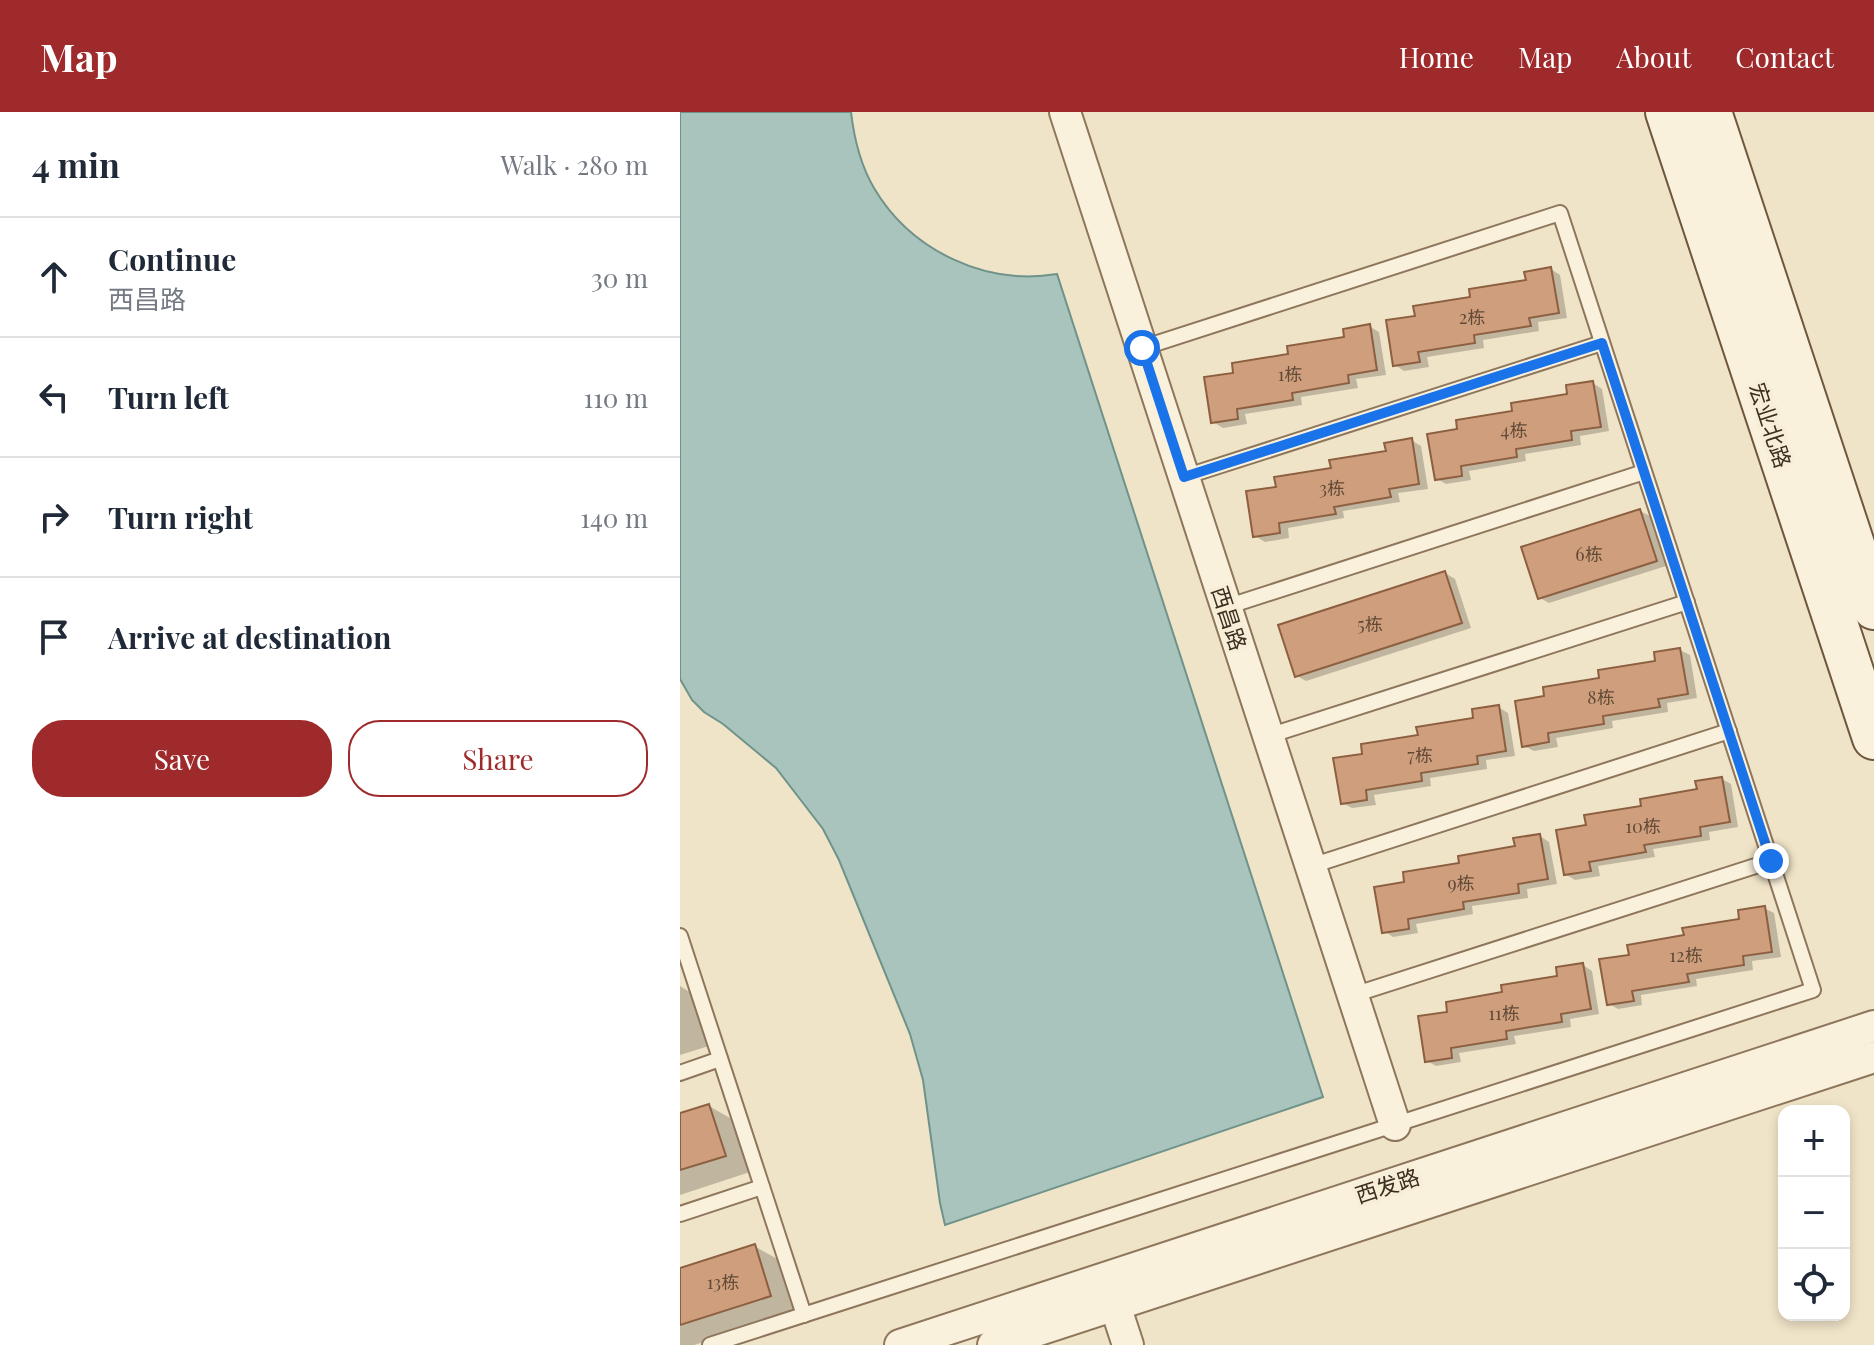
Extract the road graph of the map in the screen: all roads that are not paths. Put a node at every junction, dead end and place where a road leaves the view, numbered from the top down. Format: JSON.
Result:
{"nodes":[{"id":1,"x":1065,"y":112,"type":"edge"},
{"id":2,"x":1667,"y":112,"type":"edge"},
{"id":3,"x":1710,"y":112,"type":"edge"},
{"id":4,"x":1602,"y":343,"type":"junction"},
{"id":5,"x":1142,"y":348,"type":"junction"},
{"id":6,"x":1644,"y":472,"type":"junction"},
{"id":7,"x":1184,"y":477,"type":"junction"},
{"id":8,"x":1687,"y":602,"type":"junction"},
{"id":9,"x":1226,"y":607,"type":"junction"},
{"id":10,"x":1874,"y":608,"type":"edge"},
{"id":11,"x":1729,"y":731,"type":"junction"},
{"id":12,"x":1268,"y":736,"type":"junction"},
{"id":13,"x":1874,"y":738,"type":"edge"},
{"id":14,"x":1771,"y":861,"type":"junction"},
{"id":15,"x":1311,"y":866,"type":"junction"},
{"id":16,"x":680,"y":936,"type":"edge"},
{"id":17,"x":1353,"y":995,"type":"junction"},
{"id":18,"x":1874,"y":1026,"type":"edge"},
{"id":19,"x":1874,"y":1057,"type":"edge"},
{"id":20,"x":720,"y":1059,"type":"junction"},
{"id":21,"x":680,"y":1073,"type":"edge"},
{"id":22,"x":1395,"y":1125,"type":"junction"},
{"id":23,"x":762,"y":1187,"type":"junction"},
{"id":24,"x":680,"y":1214,"type":"edge"},
{"id":25,"x":1110,"y":1291,"type":"junction"},
{"id":26,"x":804,"y":1315,"type":"junction"},
{"id":27,"x":710,"y":1345,"type":"edge"},
{"id":28,"x":900,"y":1345,"type":"edge"},
{"id":29,"x":993,"y":1345,"type":"edge"},
{"id":30,"x":1128,"y":1345,"type":"edge"}],
"edges":[{"from":1,"to":5,"type":"street","name":"西昌路"},
{"from":2,"to":13,"type":"main road","name":"宏业北路"},
{"from":3,"to":10,"type":"main road","name":"宏业北路"},
{"from":4,"to":5,"type":"lane"},
{"from":4,"to":6,"type":"lane"},
{"from":4,"to":7,"type":"lane"},
{"from":5,"to":7,"type":"street","name":"西昌路"},
{"from":6,"to":8,"type":"lane"},
{"from":6,"to":9,"type":"lane"},
{"from":7,"to":9,"type":"street","name":"西昌路"},
{"from":8,"to":11,"type":"lane"},
{"from":8,"to":12,"type":"lane"},
{"from":9,"to":12,"type":"street","name":"西昌路"},
{"from":11,"to":14,"type":"lane"},
{"from":11,"to":15,"type":"lane"},
{"from":12,"to":15,"type":"street","name":"西昌路"},
{"from":14,"to":17,"type":"lane"},
{"from":14,"to":22,"type":"lane"},
{"from":15,"to":17,"type":"street","name":"西昌路"},
{"from":16,"to":20,"type":"lane"},
{"from":17,"to":22,"type":"street","name":"西昌路"},
{"from":18,"to":25,"type":"street","name":"西发路"},
{"from":19,"to":25,"type":"street","name":"西发路"},
{"from":20,"to":21,"type":"lane"},
{"from":20,"to":23,"type":"lane"},
{"from":22,"to":26,"type":"lane"},
{"from":23,"to":24,"type":"lane"},
{"from":23,"to":26,"type":"lane"},
{"from":25,"to":28,"type":"street","name":"西发路"},
{"from":25,"to":29,"type":"street","name":"西发路"},
{"from":25,"to":30,"type":"street"},
{"from":26,"to":27,"type":"lane"}]}
